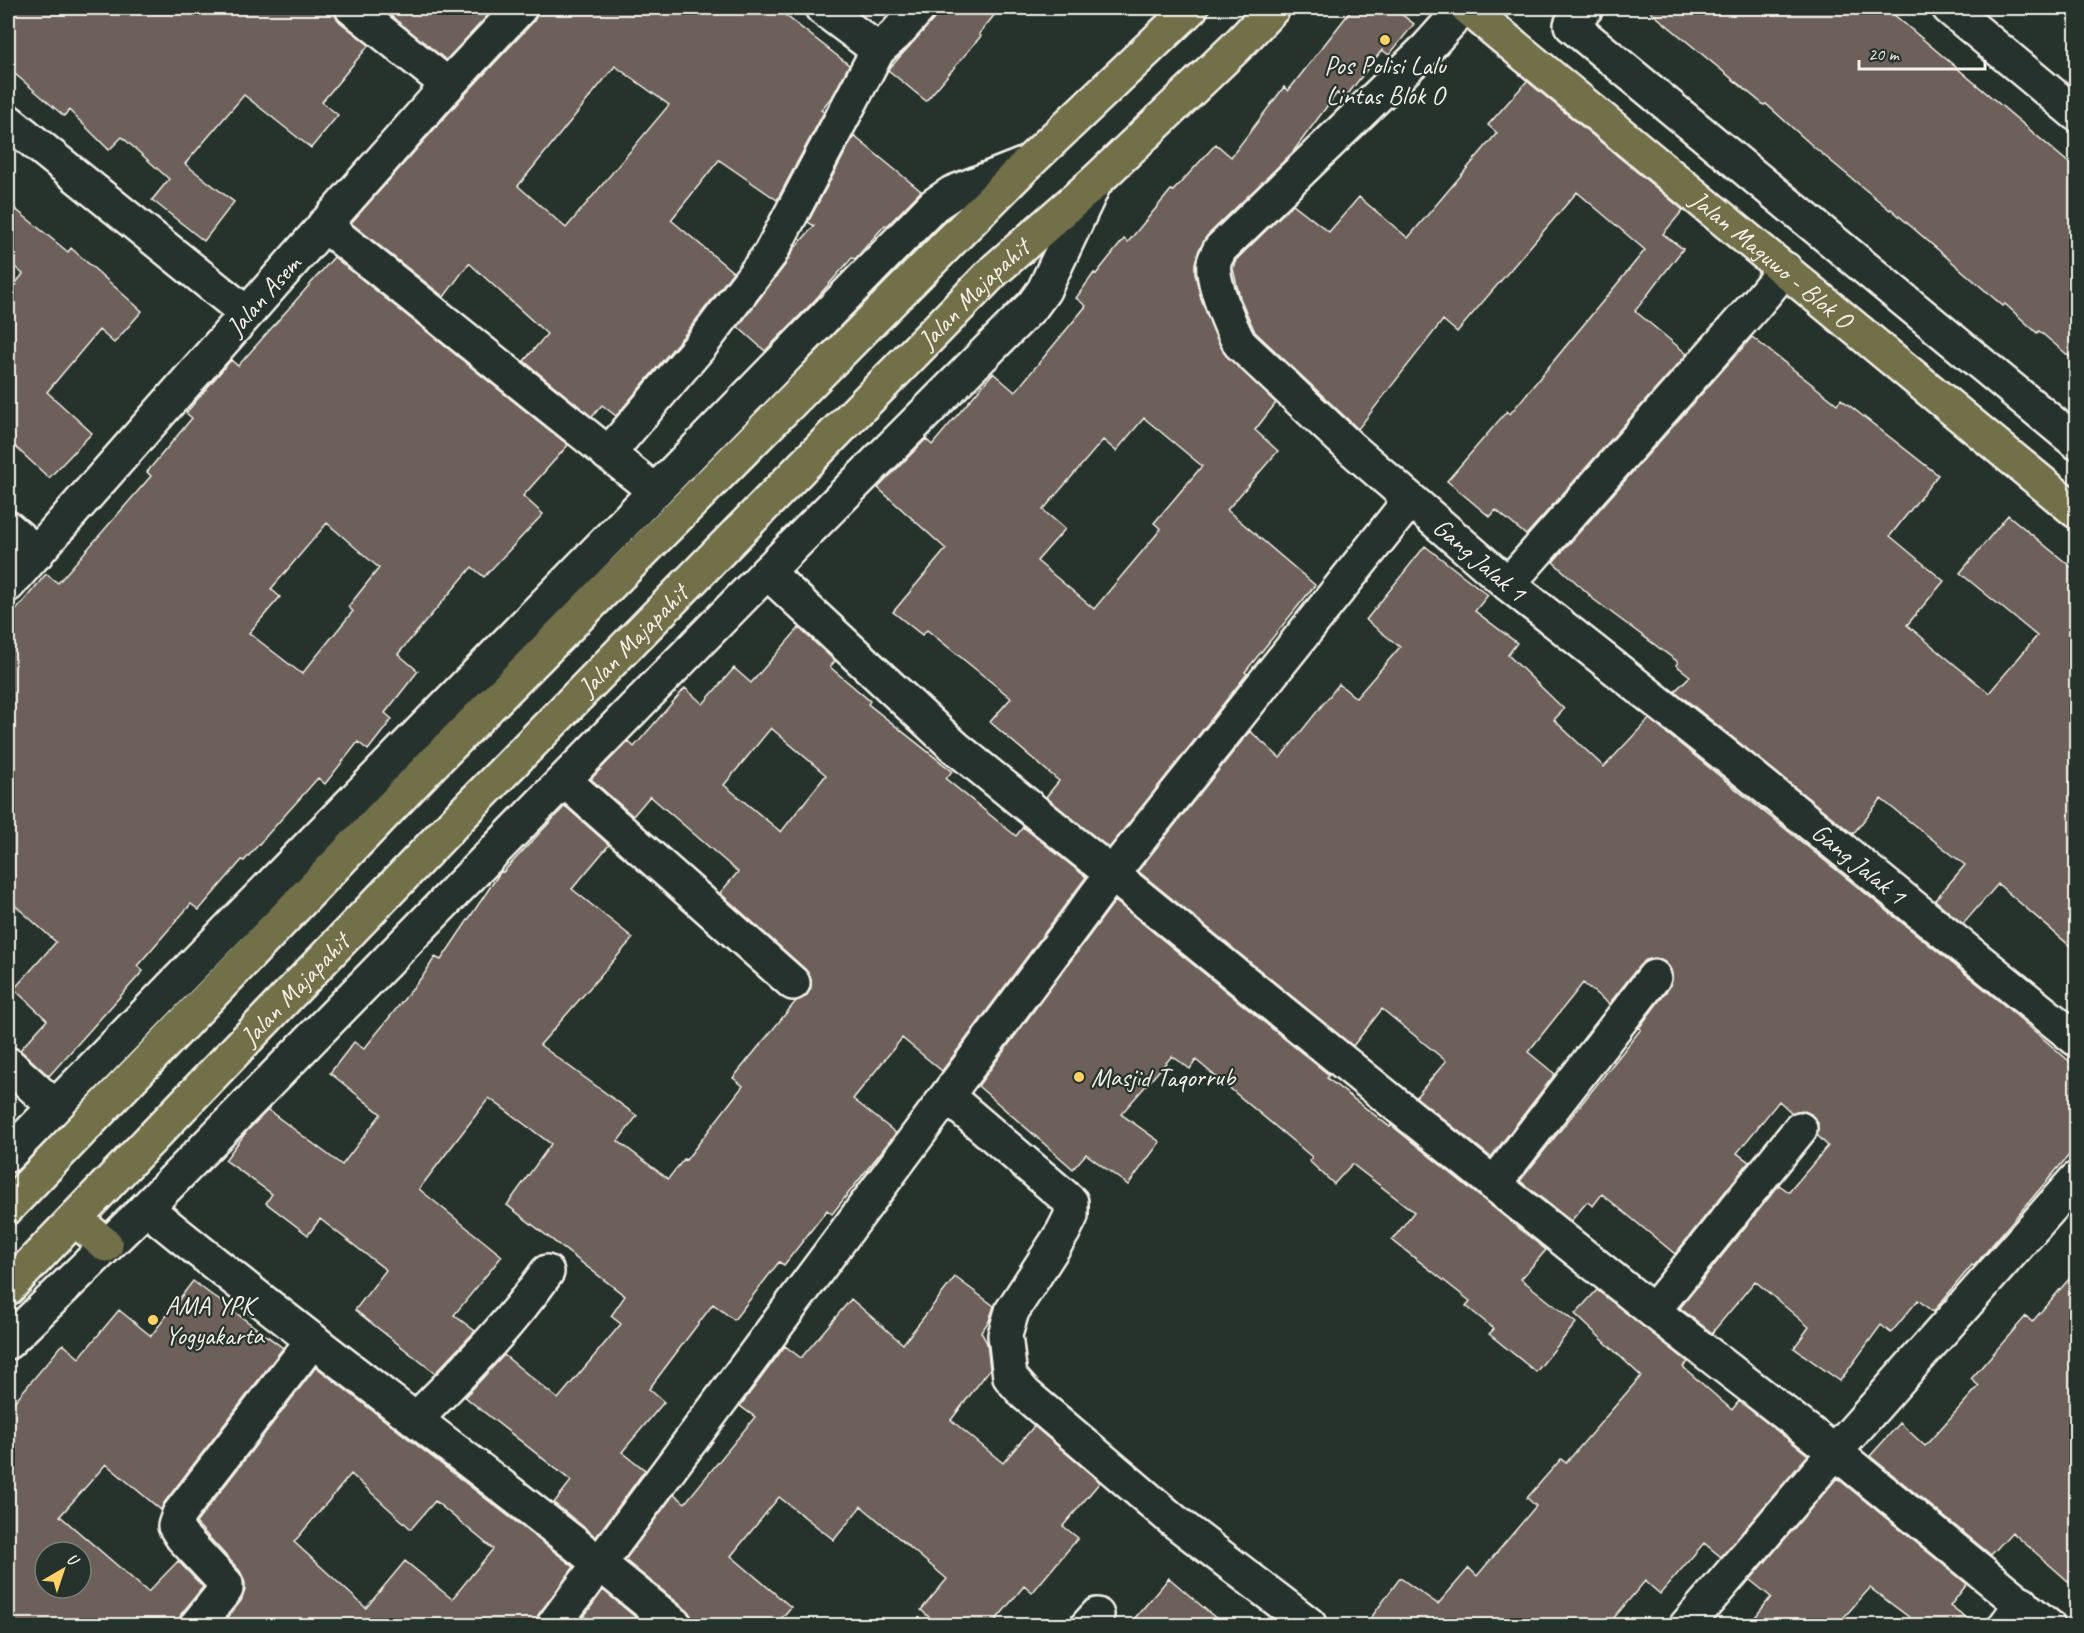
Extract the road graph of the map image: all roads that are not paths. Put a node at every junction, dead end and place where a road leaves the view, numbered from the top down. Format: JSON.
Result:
{"nodes":[{"id":1,"x":352,"y":8,"type":"edge"},
{"id":2,"x":520,"y":8,"type":"edge"},
{"id":3,"x":822,"y":8,"type":"edge"},
{"id":4,"x":919,"y":8,"type":"edge"},
{"id":5,"x":1191,"y":8,"type":"edge"},
{"id":6,"x":1273,"y":8,"type":"edge"},
{"id":7,"x":1463,"y":8,"type":"edge"},
{"id":8,"x":1468,"y":8,"type":"edge"},
{"id":9,"x":1586,"y":8,"type":"edge"},
{"id":10,"x":1949,"y":8,"type":"edge"},
{"id":11,"x":878,"y":50,"type":"junction"},
{"id":12,"x":448,"y":85,"type":"junction"},
{"id":13,"x":2076,"y":114,"type":"edge"},
{"id":14,"x":8,"y":121,"type":"edge"},
{"id":15,"x":1028,"y":163,"type":"junction"},
{"id":16,"x":1095,"y":182,"type":"junction"},
{"id":17,"x":324,"y":225,"type":"junction"},
{"id":18,"x":1785,"y":269,"type":"junction"},
{"id":19,"x":246,"y":313,"type":"junction"},
{"id":20,"x":2076,"y":442,"type":"edge"},
{"id":21,"x":608,"y":454,"type":"junction"},
{"id":22,"x":655,"y":491,"type":"junction"},
{"id":23,"x":1410,"y":500,"type":"junction"},
{"id":24,"x":2076,"y":511,"type":"edge"},
{"id":25,"x":8,"y":528,"type":"edge"},
{"id":26,"x":37,"y":552,"type":"junction"},
{"id":27,"x":767,"y":572,"type":"junction"},
{"id":28,"x":1508,"y":584,"type":"junction"},
{"id":29,"x":8,"y":585,"type":"edge"},
{"id":30,"x":565,"y":781,"type":"junction"},
{"id":31,"x":1112,"y":875,"type":"junction"},
{"id":32,"x":1654,"y":977,"type":"dead end"},
{"id":33,"x":793,"y":983,"type":"dead end"},
{"id":34,"x":2076,"y":1040,"type":"edge"},
{"id":35,"x":8,"y":1064,"type":"edge"},
{"id":36,"x":948,"y":1096,"type":"junction"},
{"id":37,"x":54,"y":1106,"type":"junction"},
{"id":38,"x":1800,"y":1129,"type":"dead end"},
{"id":39,"x":8,"y":1155,"type":"edge"},
{"id":40,"x":2076,"y":1179,"type":"edge"},
{"id":41,"x":1494,"y":1184,"type":"junction"},
{"id":42,"x":8,"y":1207,"type":"edge"},
{"id":43,"x":146,"y":1208,"type":"junction"},
{"id":44,"x":75,"y":1219,"type":"junction"},
{"id":45,"x":106,"y":1245,"type":"junction"},
{"id":46,"x":547,"y":1272,"type":"dead end"},
{"id":47,"x":8,"y":1288,"type":"edge"},
{"id":48,"x":1653,"y":1311,"type":"junction"},
{"id":49,"x":313,"y":1340,"type":"junction"},
{"id":50,"x":8,"y":1342,"type":"edge"},
{"id":51,"x":416,"y":1419,"type":"junction"},
{"id":52,"x":1835,"y":1452,"type":"junction"},
{"id":53,"x":600,"y":1563,"type":"junction"},
{"id":54,"x":2014,"y":1614,"type":"edge"},
{"id":55,"x":1309,"y":1624,"type":"edge"},
{"id":56,"x":196,"y":1626,"type":"edge"},
{"id":57,"x":553,"y":1626,"type":"edge"},
{"id":58,"x":676,"y":1626,"type":"edge"},
{"id":59,"x":1686,"y":1626,"type":"edge"},
{"id":60,"x":2048,"y":1626,"type":"edge"}],
"edges":[{"from":1,"to":12,"type":"street"},
{"from":2,"to":12,"type":"street","name":"Jalan Asem"},
{"from":3,"to":11,"type":"street"},
{"from":4,"to":11,"type":"street"},
{"from":5,"to":15,"type":"main road","name":"Jalan Majapahit"},
{"from":6,"to":16,"type":"main road","name":"Jalan Majapahit"},
{"from":7,"to":23,"type":"street","name":"Gang Jalak 1"},
{"from":8,"to":18,"type":"main road","name":"Jalan Maguwo - Blok O"},
{"from":9,"to":20,"type":"street"},
{"from":10,"to":13,"type":"street"},
{"from":11,"to":21,"type":"street"},
{"from":12,"to":17,"type":"street","name":"Jalan Asem"},
{"from":14,"to":19,"type":"street"},
{"from":15,"to":22,"type":"street"},
{"from":15,"to":42,"type":"main road","name":"Jalan Majapahit"},
{"from":16,"to":27,"type":"street"},
{"from":16,"to":44,"type":"main road","name":"Jalan Majapahit"},
{"from":17,"to":19,"type":"street","name":"Jalan Asem"},
{"from":17,"to":21,"type":"street"},
{"from":18,"to":24,"type":"main road","name":"Jalan Maguwo - Blok O"},
{"from":18,"to":28,"type":"street"},
{"from":19,"to":26,"type":"street","name":"Jalan Asem"},
{"from":21,"to":22,"type":"street"},
{"from":22,"to":37,"type":"street"},
{"from":23,"to":28,"type":"street","name":"Gang Jalak 1"},
{"from":23,"to":31,"type":"street"},
{"from":25,"to":26,"type":"street"},
{"from":26,"to":29,"type":"street","name":"Jalan Asem"},
{"from":27,"to":30,"type":"street"},
{"from":27,"to":31,"type":"street"},
{"from":28,"to":34,"type":"street","name":"Gang Jalak 1"},
{"from":30,"to":33,"type":"street"},
{"from":30,"to":43,"type":"street"},
{"from":31,"to":36,"type":"street"},
{"from":31,"to":41,"type":"street"},
{"from":32,"to":41,"type":"street"},
{"from":35,"to":37,"type":"street"},
{"from":36,"to":53,"type":"street"},
{"from":36,"to":55,"type":"street"},
{"from":37,"to":39,"type":"street"},
{"from":38,"to":48,"type":"street"},
{"from":40,"to":52,"type":"street"},
{"from":41,"to":48,"type":"street"},
{"from":43,"to":45,"type":"street"},
{"from":43,"to":49,"type":"street"},
{"from":44,"to":45,"type":"main road"},
{"from":44,"to":47,"type":"main road","name":"Jalan Majapahit"},
{"from":45,"to":50,"type":"street"},
{"from":46,"to":51,"type":"street"},
{"from":48,"to":52,"type":"street"},
{"from":49,"to":51,"type":"street"},
{"from":49,"to":56,"type":"street"},
{"from":51,"to":53,"type":"street"},
{"from":52,"to":54,"type":"street"},
{"from":52,"to":59,"type":"street"},
{"from":53,"to":57,"type":"street"},
{"from":53,"to":58,"type":"street"},
{"from":54,"to":60,"type":"street"}]}
